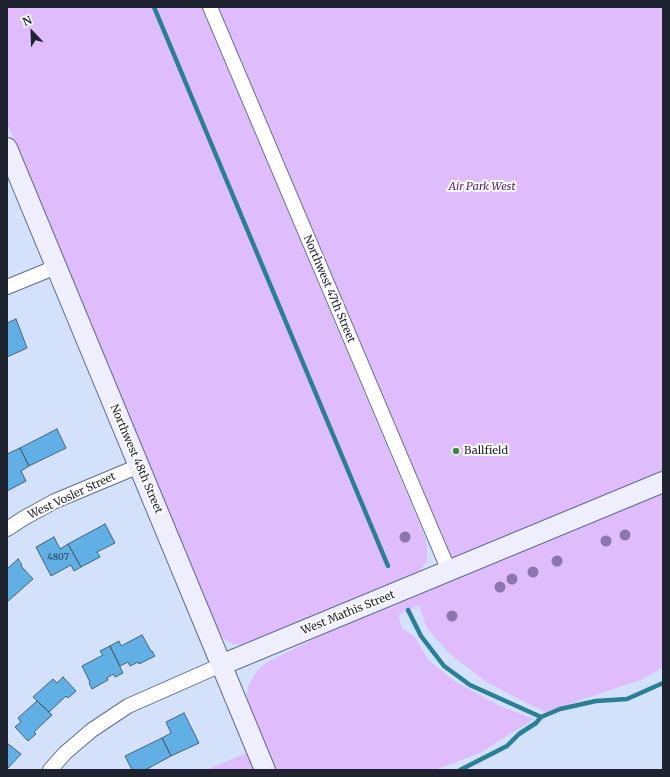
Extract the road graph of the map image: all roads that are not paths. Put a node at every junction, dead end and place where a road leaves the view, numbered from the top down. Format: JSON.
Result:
{"nodes":[{"id":1,"x":210,"y":7,"type":"edge"},
{"id":2,"x":7,"y":148,"type":"edge"},
{"id":3,"x":56,"y":267,"type":"junction"},
{"id":4,"x":7,"y":287,"type":"edge"},
{"id":5,"x":139,"y":466,"type":"junction"},
{"id":6,"x":663,"y":482,"type":"edge"},
{"id":7,"x":7,"y":529,"type":"edge"},
{"id":8,"x":449,"y":571,"type":"junction"},
{"id":9,"x":221,"y":665,"type":"junction"},
{"id":10,"x":50,"y":770,"type":"edge"},
{"id":11,"x":265,"y":770,"type":"edge"}],
"edges":[{"from":1,"to":8,"type":"street","name":"Northwest 47th Street"},
{"from":2,"to":3,"type":"main road","name":"Northwest 48th Street"},
{"from":3,"to":4,"type":"street"},
{"from":3,"to":5,"type":"main road","name":"Northwest 48th Street"},
{"from":5,"to":7,"type":"street","name":"West Vosler Street"},
{"from":5,"to":9,"type":"main road","name":"Northwest 48th Street"},
{"from":6,"to":8,"type":"main road","name":"West Mathis Street"},
{"from":8,"to":9,"type":"main road","name":"West Mathis Street"},
{"from":9,"to":10,"type":"street","name":"West Mathis Street"},
{"from":9,"to":11,"type":"main road","name":"Northwest 48th Street"}]}
